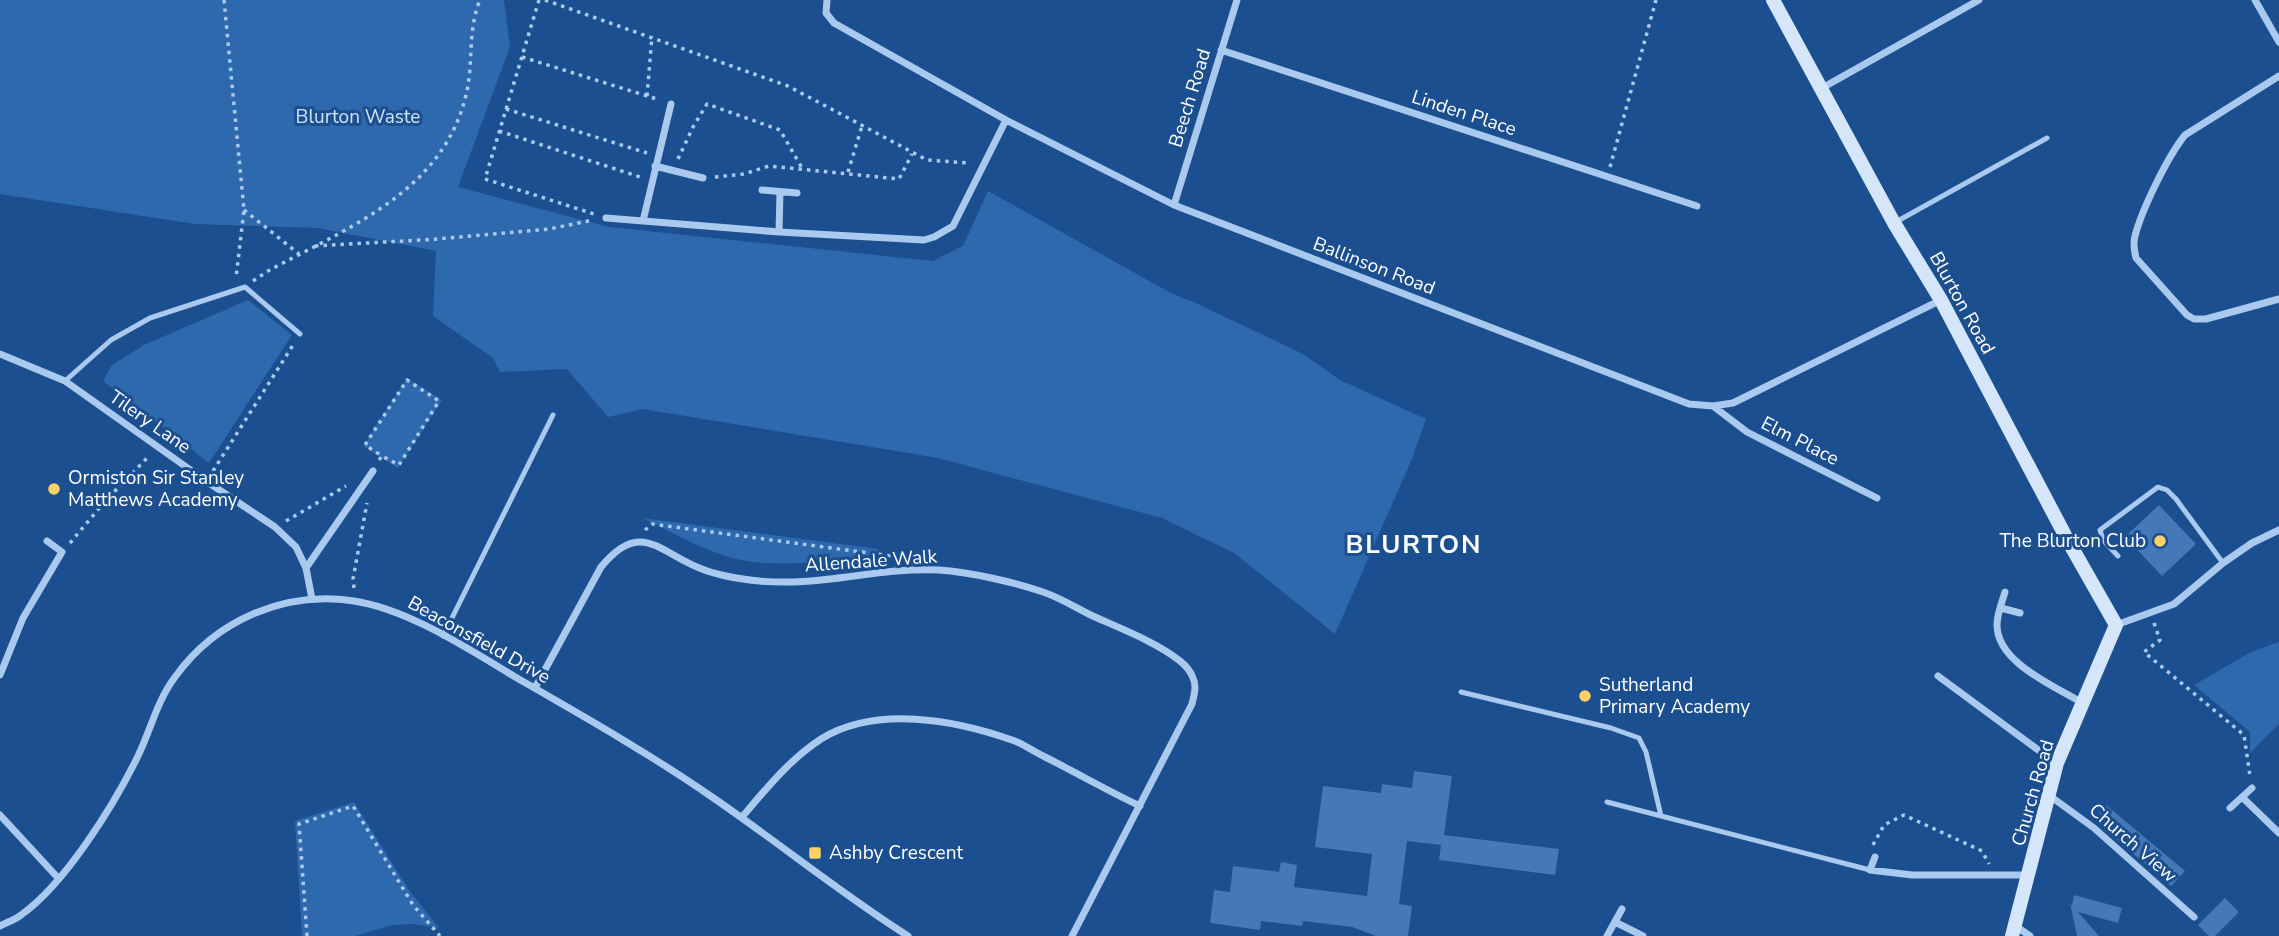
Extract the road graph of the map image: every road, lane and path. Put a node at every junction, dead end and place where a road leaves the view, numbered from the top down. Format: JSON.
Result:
{"nodes":[{"id":1,"x":224,"y":0,"type":"edge"},
{"id":2,"x":480,"y":0,"type":"edge"},
{"id":3,"x":539,"y":0,"type":"edge"},
{"id":4,"x":545,"y":0,"type":"edge"},
{"id":5,"x":827,"y":0,"type":"edge"},
{"id":6,"x":1237,"y":0,"type":"edge"},
{"id":7,"x":1656,"y":0,"type":"edge"},
{"id":8,"x":1773,"y":0,"type":"edge"},
{"id":9,"x":1979,"y":0,"type":"edge"},
{"id":10,"x":2255,"y":0,"type":"edge"},
{"id":11,"x":652,"y":36,"type":"junction"},
{"id":12,"x":2279,"y":41,"type":"edge"},
{"id":13,"x":1220,"y":50,"type":"junction"},
{"id":14,"x":522,"y":57,"type":"junction"},
{"id":15,"x":2279,"y":76,"type":"edge"},
{"id":16,"x":1822,"y":88,"type":"junction"},
{"id":17,"x":647,"y":96,"type":"junction"},
{"id":18,"x":671,"y":104,"type":"joint"},
{"id":19,"x":506,"y":109,"type":"junction"},
{"id":20,"x":1006,"y":120,"type":"junction"},
{"id":21,"x":862,"y":126,"type":"junction"},
{"id":22,"x":499,"y":131,"type":"junction"},
{"id":23,"x":2047,"y":138,"type":"dead end"},
{"id":24,"x":912,"y":154,"type":"junction"},
{"id":25,"x":658,"y":156,"type":"junction"},
{"id":26,"x":985,"y":165,"type":"junction"},
{"id":27,"x":655,"y":166,"type":"junction"},
{"id":28,"x":802,"y":168,"type":"junction"},
{"id":29,"x":672,"y":170,"type":"junction"},
{"id":30,"x":848,"y":172,"type":"junction"},
{"id":31,"x":1607,"y":177,"type":"junction"},
{"id":32,"x":703,"y":178,"type":"joint"},
{"id":33,"x":652,"y":181,"type":"junction"},
{"id":34,"x":762,"y":190,"type":"dead end"},
{"id":35,"x":780,"y":192,"type":"junction"},
{"id":36,"x":797,"y":193,"type":"dead end"},
{"id":37,"x":1174,"y":205,"type":"junction"},
{"id":38,"x":1697,"y":206,"type":"dead end"},
{"id":39,"x":244,"y":210,"type":"junction"},
{"id":40,"x":606,"y":218,"type":"junction"},
{"id":41,"x":643,"y":222,"type":"junction"},
{"id":42,"x":1894,"y":223,"type":"junction"},
{"id":43,"x":779,"y":232,"type":"junction"},
{"id":44,"x":313,"y":246,"type":"junction"},
{"id":45,"x":299,"y":254,"type":"junction"},
{"id":46,"x":245,"y":287,"type":"junction"},
{"id":47,"x":234,"y":290,"type":"junction"},
{"id":48,"x":2279,"y":299,"type":"edge"},
{"id":49,"x":1941,"y":300,"type":"junction"},
{"id":50,"x":300,"y":334,"type":"joint"},
{"id":51,"x":0,"y":354,"type":"edge"},
{"id":52,"x":65,"y":381,"type":"junction"},
{"id":53,"x":1713,"y":405,"type":"junction"},
{"id":54,"x":553,"y":415,"type":"dead end"},
{"id":55,"x":159,"y":446,"type":"junction"},
{"id":56,"x":382,"y":456,"type":"junction"},
{"id":57,"x":373,"y":471,"type":"joint"},
{"id":58,"x":206,"y":481,"type":"junction"},
{"id":59,"x":1877,"y":498,"type":"dead end"},
{"id":60,"x":2279,"y":530,"type":"edge"},
{"id":61,"x":47,"y":541,"type":"dead end"},
{"id":62,"x":631,"y":544,"type":"junction"},
{"id":63,"x":62,"y":552,"type":"junction"},
{"id":64,"x":2118,"y":556,"type":"dead end"},
{"id":65,"x":904,"y":559,"type":"dead end"},
{"id":66,"x":2223,"y":563,"type":"junction"},
{"id":67,"x":306,"y":568,"type":"junction"},
{"id":68,"x":2005,"y":592,"type":"dead end"},
{"id":69,"x":312,"y":599,"type":"junction"},
{"id":70,"x":2001,"y":608,"type":"junction"},
{"id":71,"x":2020,"y":613,"type":"dead end"},
{"id":72,"x":2150,"y":614,"type":"junction"},
{"id":73,"x":2116,"y":625,"type":"junction"},
{"id":74,"x":443,"y":636,"type":"junction"},
{"id":75,"x":0,"y":675,"type":"edge"},
{"id":76,"x":1938,"y":676,"type":"dead end"},
{"id":77,"x":535,"y":688,"type":"junction"},
{"id":78,"x":1461,"y":692,"type":"dead end"},
{"id":79,"x":2084,"y":704,"type":"junction"},
{"id":80,"x":2057,"y":763,"type":"junction"},
{"id":81,"x":2252,"y":788,"type":"joint"},
{"id":82,"x":2050,"y":796,"type":"junction"},
{"id":83,"x":2242,"y":797,"type":"junction"},
{"id":84,"x":1608,"y":802,"type":"dead end"},
{"id":85,"x":1140,"y":806,"type":"junction"},
{"id":86,"x":2230,"y":808,"type":"dead end"},
{"id":87,"x":0,"y":815,"type":"edge"},
{"id":88,"x":1661,"y":816,"type":"junction"},
{"id":89,"x":742,"y":817,"type":"junction"},
{"id":90,"x":2279,"y":833,"type":"edge"},
{"id":91,"x":1875,"y":857,"type":"joint"},
{"id":92,"x":1870,"y":870,"type":"junction"},
{"id":93,"x":2029,"y":875,"type":"junction"},
{"id":94,"x":1995,"y":876,"type":"junction"},
{"id":95,"x":59,"y":879,"type":"junction"},
{"id":96,"x":1622,"y":909,"type":"dead end"},
{"id":97,"x":2194,"y":917,"type":"dead end"},
{"id":98,"x":1615,"y":922,"type":"junction"},
{"id":99,"x":0,"y":926,"type":"edge"},
{"id":100,"x":2013,"y":930,"type":"edge"},
{"id":101,"x":307,"y":936,"type":"edge"},
{"id":102,"x":440,"y":936,"type":"edge"},
{"id":103,"x":908,"y":936,"type":"edge"},
{"id":104,"x":1072,"y":936,"type":"edge"},
{"id":105,"x":1607,"y":936,"type":"edge"},
{"id":106,"x":1643,"y":936,"type":"edge"},
{"id":107,"x":2030,"y":936,"type":"edge"}],
"edges":[{"from":1,"to":39,"type":"path"},
{"from":2,"to":44,"type":"path"},
{"from":3,"to":14,"type":"path"},
{"from":4,"to":11,"type":"path"},
{"from":5,"to":20,"type":"street","name":"Ballinson Road"},
{"from":6,"to":13,"type":"street","name":"Beech Road"},
{"from":7,"to":31,"type":"path"},
{"from":8,"to":16,"type":"street","name":"Blurton Road"},
{"from":9,"to":16,"type":"street"},
{"from":10,"to":12,"type":"street"},
{"from":11,"to":17,"type":"path"},
{"from":11,"to":21,"type":"path"},
{"from":13,"to":31,"type":"street","name":"Linden Place"},
{"from":13,"to":37,"type":"street","name":"Beech Road"},
{"from":14,"to":17,"type":"path"},
{"from":14,"to":19,"type":"path"},
{"from":15,"to":48,"type":"street"},
{"from":16,"to":42,"type":"street","name":"Blurton Road"},
{"from":17,"to":18,"type":"path"},
{"from":18,"to":25,"type":"street"},
{"from":19,"to":22,"type":"path"},
{"from":19,"to":25,"type":"path"},
{"from":20,"to":26,"type":"street"},
{"from":20,"to":37,"type":"street","name":"Ballinson Road"},
{"from":21,"to":24,"type":"path"},
{"from":21,"to":30,"type":"path"},
{"from":22,"to":33,"type":"path"},
{"from":22,"to":40,"type":"path"},
{"from":23,"to":42,"type":"lane"},
{"from":24,"to":26,"type":"path"},
{"from":24,"to":30,"type":"path"},
{"from":25,"to":27,"type":"street"},
{"from":26,"to":43,"type":"street"},
{"from":27,"to":29,"type":"street"},
{"from":27,"to":33,"type":"street"},
{"from":28,"to":29,"type":"path"},
{"from":28,"to":30,"type":"path"},
{"from":28,"to":32,"type":"path"},
{"from":29,"to":32,"type":"street"},
{"from":31,"to":38,"type":"street","name":"Linden Place"},
{"from":33,"to":41,"type":"street"},
{"from":34,"to":35,"type":"street"},
{"from":35,"to":36,"type":"street"},
{"from":35,"to":43,"type":"street"},
{"from":37,"to":53,"type":"street","name":"Ballinson Road"},
{"from":39,"to":45,"type":"path"},
{"from":39,"to":47,"type":"path"},
{"from":40,"to":41,"type":"street"},
{"from":40,"to":44,"type":"path"},
{"from":41,"to":43,"type":"street"},
{"from":42,"to":49,"type":"street","name":"Blurton Road"},
{"from":44,"to":45,"type":"path"},
{"from":45,"to":46,"type":"path"},
{"from":46,"to":47,"type":"lane"},
{"from":46,"to":50,"type":"lane"},
{"from":47,"to":52,"type":"lane"},
{"from":49,"to":53,"type":"street","name":"Ballinson Road"},
{"from":49,"to":73,"type":"street","name":"Blurton Road"},
{"from":50,"to":58,"type":"path"},
{"from":51,"to":52,"type":"street","name":"Tilery Lane"},
{"from":52,"to":55,"type":"street","name":"Tilery Lane"},
{"from":53,"to":59,"type":"street","name":"Elm Place"},
{"from":54,"to":74,"type":"lane"},
{"from":55,"to":58,"type":"street","name":"Tilery Lane"},
{"from":55,"to":63,"type":"path"},
{"from":56,"to":56,"type":"path"},
{"from":56,"to":57,"type":"path"},
{"from":57,"to":67,"type":"street"},
{"from":58,"to":67,"type":"street","name":"Tilery Lane"},
{"from":60,"to":66,"type":"street"},
{"from":61,"to":63,"type":"street"},
{"from":62,"to":65,"type":"path"},
{"from":62,"to":77,"type":"street"},
{"from":62,"to":85,"type":"street","name":"Allendale Walk"},
{"from":63,"to":75,"type":"street"},
{"from":64,"to":66,"type":"lane"},
{"from":66,"to":72,"type":"street"},
{"from":67,"to":69,"type":"street","name":"Tilery Lane"},
{"from":68,"to":70,"type":"street"},
{"from":69,"to":74,"type":"street","name":"Beaconsfield Drive"},
{"from":69,"to":95,"type":"street","name":"Beaconsfield Drive"},
{"from":70,"to":71,"type":"street"},
{"from":70,"to":79,"type":"street"},
{"from":72,"to":73,"type":"street"},
{"from":72,"to":81,"type":"path"},
{"from":73,"to":79,"type":"street","name":"Church Road"},
{"from":74,"to":77,"type":"street","name":"Beaconsfield Drive"},
{"from":76,"to":80,"type":"street"},
{"from":77,"to":89,"type":"street","name":"Beaconsfield Drive"},
{"from":78,"to":88,"type":"lane"},
{"from":79,"to":80,"type":"street","name":"Church Road"},
{"from":80,"to":82,"type":"street","name":"Church Road"},
{"from":81,"to":83,"type":"street"},
{"from":82,"to":93,"type":"street","name":"Church Road"},
{"from":82,"to":97,"type":"street","name":"Church View"},
{"from":83,"to":86,"type":"street"},
{"from":83,"to":90,"type":"street"},
{"from":84,"to":88,"type":"lane"},
{"from":85,"to":89,"type":"street"},
{"from":85,"to":104,"type":"street","name":"Allendale Walk"},
{"from":87,"to":95,"type":"street"},
{"from":88,"to":92,"type":"lane"},
{"from":89,"to":103,"type":"street","name":"Beaconsfield Drive"},
{"from":91,"to":92,"type":"street"},
{"from":91,"to":94,"type":"path"},
{"from":92,"to":94,"type":"street"},
{"from":93,"to":94,"type":"street"},
{"from":93,"to":100,"type":"street","name":"Church Road"},
{"from":95,"to":99,"type":"street","name":"Beaconsfield Drive"},
{"from":96,"to":98,"type":"street"},
{"from":98,"to":105,"type":"street"},
{"from":98,"to":106,"type":"street"},
{"from":100,"to":107,"type":"street"},
{"from":101,"to":102,"type":"path"}]}
